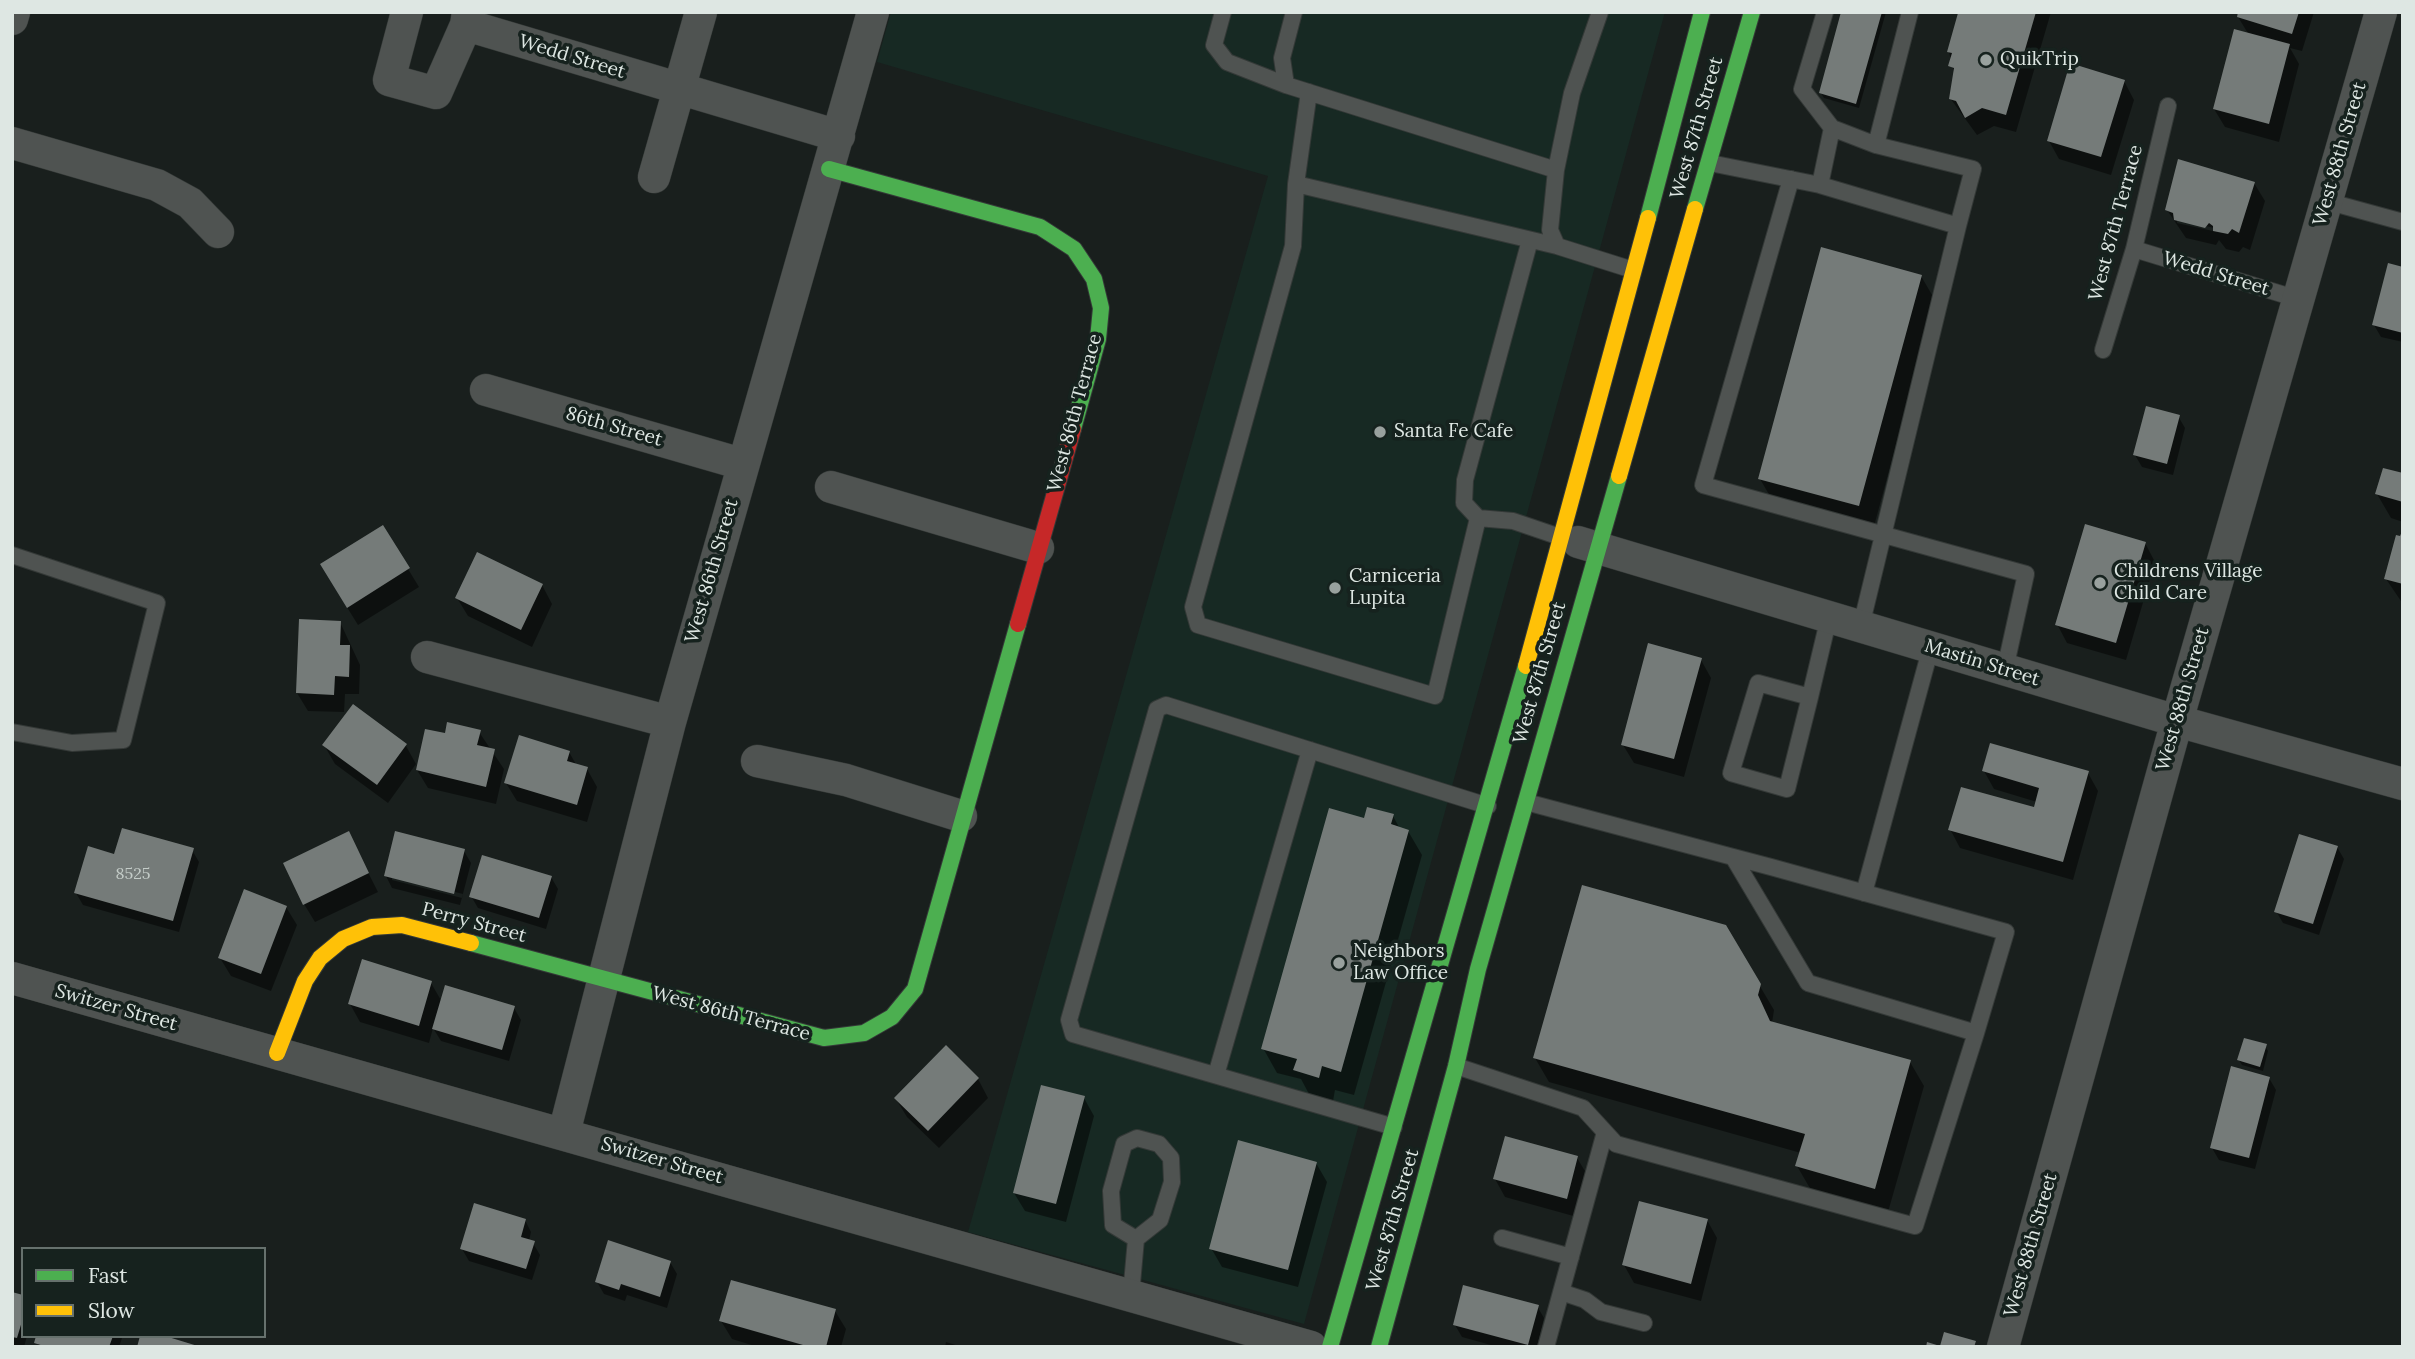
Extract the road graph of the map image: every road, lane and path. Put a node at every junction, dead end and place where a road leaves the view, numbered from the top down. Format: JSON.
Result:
{"nodes":[{"id":1,"x":14,"y":12,"type":"edge"},
{"id":2,"x":407,"y":12,"type":"edge"},
{"id":3,"x":701,"y":12,"type":"edge"},
{"id":4,"x":873,"y":12,"type":"edge"},
{"id":5,"x":1223,"y":12,"type":"edge"},
{"id":6,"x":1294,"y":12,"type":"edge"},
{"id":7,"x":1600,"y":12,"type":"edge"},
{"id":8,"x":1702,"y":12,"type":"edge"},
{"id":9,"x":1752,"y":12,"type":"edge"},
{"id":10,"x":1825,"y":12,"type":"edge"},
{"id":11,"x":1910,"y":12,"type":"edge"},
{"id":12,"x":2381,"y":12,"type":"edge"},
{"id":13,"x":12,"y":19,"type":"edge"},
{"id":14,"x":467,"y":19,"type":"edge"},
{"id":15,"x":1286,"y":85,"type":"junction"},
{"id":16,"x":679,"y":89,"type":"junction"},
{"id":17,"x":1309,"y":92,"type":"junction"},
{"id":18,"x":2168,"y":106,"type":"dead end"},
{"id":19,"x":1832,"y":128,"type":"junction"},
{"id":20,"x":839,"y":136,"type":"junction"},
{"id":21,"x":12,"y":143,"type":"edge"},
{"id":22,"x":1876,"y":145,"type":"junction"},
{"id":23,"x":1710,"y":163,"type":"junction"},
{"id":24,"x":829,"y":169,"type":"junction"},
{"id":25,"x":1556,"y":170,"type":"junction"},
{"id":26,"x":654,"y":177,"type":"dead end"},
{"id":27,"x":1791,"y":179,"type":"junction"},
{"id":28,"x":1296,"y":184,"type":"junction"},
{"id":29,"x":1820,"y":185,"type":"junction"},
{"id":30,"x":2326,"y":201,"type":"junction"},
{"id":31,"x":2403,"y":222,"type":"edge"},
{"id":32,"x":1958,"y":226,"type":"junction"},
{"id":33,"x":218,"y":232,"type":"dead end"},
{"id":34,"x":1530,"y":240,"type":"junction"},
{"id":35,"x":1557,"y":246,"type":"junction"},
{"id":36,"x":2134,"y":249,"type":"junction"},
{"id":37,"x":1633,"y":270,"type":"junction"},
{"id":38,"x":2298,"y":299,"type":"junction"},
{"id":39,"x":2103,"y":350,"type":"dead end"},
{"id":40,"x":486,"y":390,"type":"dead end"},
{"id":41,"x":742,"y":464,"type":"junction"},
{"id":42,"x":831,"y":487,"type":"dead end"},
{"id":43,"x":1478,"y":518,"type":"junction"},
{"id":44,"x":1883,"y":534,"type":"junction"},
{"id":45,"x":1563,"y":538,"type":"junction"},
{"id":46,"x":1038,"y":548,"type":"junction"},
{"id":47,"x":1597,"y":548,"type":"junction"},
{"id":48,"x":12,"y":555,"type":"edge"},
{"id":49,"x":1829,"y":617,"type":"junction"},
{"id":50,"x":1861,"y":626,"type":"junction"},
{"id":51,"x":1931,"y":647,"type":"junction"},
{"id":52,"x":427,"y":657,"type":"dead end"},
{"id":53,"x":2005,"y":669,"type":"junction"},
{"id":54,"x":1810,"y":697,"type":"junction"},
{"id":55,"x":2177,"y":721,"type":"junction"},
{"id":56,"x":670,"y":722,"type":"junction"},
{"id":57,"x":12,"y":732,"type":"edge"},
{"id":58,"x":1310,"y":750,"type":"junction"},
{"id":59,"x":757,"y":761,"type":"dead end"},
{"id":60,"x":2403,"y":784,"type":"edge"},
{"id":61,"x":1509,"y":808,"type":"junction"},
{"id":62,"x":961,"y":816,"type":"junction"},
{"id":63,"x":1732,"y":857,"type":"junction"},
{"id":64,"x":1864,"y":893,"type":"junction"},
{"id":65,"x":12,"y":978,"type":"edge"},
{"id":66,"x":603,"y":980,"type":"junction"},
{"id":67,"x":1976,"y":1033,"type":"junction"},
{"id":68,"x":277,"y":1054,"type":"junction"},
{"id":69,"x":1456,"y":1066,"type":"junction"},
{"id":70,"x":1216,"y":1075,"type":"junction"},
{"id":71,"x":1394,"y":1127,"type":"junction"},
{"id":72,"x":1605,"y":1132,"type":"junction"},
{"id":73,"x":564,"y":1133,"type":"junction"},
{"id":74,"x":1502,"y":1238,"type":"dead end"},
{"id":75,"x":1136,"y":1239,"type":"junction"},
{"id":76,"x":1571,"y":1257,"type":"junction"},
{"id":77,"x":1561,"y":1292,"type":"junction"},
{"id":78,"x":1131,"y":1295,"type":"junction"},
{"id":79,"x":1644,"y":1323,"type":"dead end"},
{"id":80,"x":1311,"y":1347,"type":"edge"},
{"id":81,"x":1330,"y":1347,"type":"edge"},
{"id":82,"x":1379,"y":1347,"type":"edge"},
{"id":83,"x":1546,"y":1347,"type":"edge"},
{"id":84,"x":2003,"y":1347,"type":"edge"}],
"edges":[{"from":1,"to":13,"type":"street"},
{"from":2,"to":14,"type":"street","name":"Wedd Street"},
{"from":3,"to":16,"type":"street"},
{"from":4,"to":20,"type":"street","name":"West 86th Street"},
{"from":5,"to":15,"type":"lane"},
{"from":6,"to":15,"type":"lane"},
{"from":7,"to":25,"type":"lane"},
{"from":8,"to":37,"type":"main road","name":"West 87th Street"},
{"from":9,"to":23,"type":"main road","name":"West 87th Street"},
{"from":10,"to":19,"type":"lane"},
{"from":11,"to":22,"type":"lane"},
{"from":12,"to":30,"type":"street","name":"West 88th Street"},
{"from":14,"to":16,"type":"street","name":"Wedd Street"},
{"from":15,"to":17,"type":"lane"},
{"from":16,"to":20,"type":"street","name":"Wedd Street"},
{"from":16,"to":26,"type":"street"},
{"from":17,"to":25,"type":"lane"},
{"from":17,"to":28,"type":"lane"},
{"from":18,"to":36,"type":"lane","name":"West 87th Terrace"},
{"from":19,"to":22,"type":"lane"},
{"from":19,"to":29,"type":"lane"},
{"from":20,"to":24,"type":"street","name":"West 86th Street"},
{"from":21,"to":33,"type":"street"},
{"from":22,"to":32,"type":"lane"},
{"from":23,"to":27,"type":"lane"},
{"from":23,"to":47,"type":"main road","name":"West 87th Street"},
{"from":24,"to":41,"type":"street","name":"West 86th Street"},
{"from":24,"to":46,"type":"main road","name":"West 86th Terrace"},
{"from":25,"to":35,"type":"lane"},
{"from":27,"to":29,"type":"lane"},
{"from":27,"to":44,"type":"lane"},
{"from":28,"to":34,"type":"lane"},
{"from":28,"to":43,"type":"lane"},
{"from":29,"to":32,"type":"lane"},
{"from":30,"to":31,"type":"lane"},
{"from":30,"to":38,"type":"street","name":"West 88th Street"},
{"from":32,"to":44,"type":"lane"},
{"from":34,"to":35,"type":"lane"},
{"from":34,"to":43,"type":"lane"},
{"from":35,"to":37,"type":"lane"},
{"from":36,"to":38,"type":"lane","name":"Wedd Street"},
{"from":36,"to":39,"type":"lane","name":"West 87th Terrace"},
{"from":37,"to":45,"type":"main road","name":"West 87th Street"},
{"from":38,"to":55,"type":"street","name":"West 88th Street"},
{"from":40,"to":41,"type":"street","name":"86th Street"},
{"from":41,"to":56,"type":"street","name":"West 86th Street"},
{"from":42,"to":46,"type":"street"},
{"from":43,"to":45,"type":"lane"},
{"from":44,"to":50,"type":"lane"},
{"from":44,"to":53,"type":"lane"},
{"from":45,"to":47,"type":"street","name":"Mastin Street"},
{"from":45,"to":61,"type":"main road","name":"West 87th Street"},
{"from":46,"to":62,"type":"main road","name":"West 86th Terrace"},
{"from":47,"to":49,"type":"street","name":"Mastin Street"},
{"from":47,"to":61,"type":"main road","name":"West 87th Street"},
{"from":48,"to":57,"type":"lane"},
{"from":49,"to":50,"type":"street","name":"Mastin Street"},
{"from":49,"to":54,"type":"lane"},
{"from":50,"to":51,"type":"street","name":"Mastin Street"},
{"from":51,"to":53,"type":"street","name":"Mastin Street"},
{"from":51,"to":64,"type":"lane"},
{"from":52,"to":56,"type":"street"},
{"from":53,"to":55,"type":"street","name":"Mastin Street"},
{"from":54,"to":54,"type":"lane"},
{"from":55,"to":60,"type":"street","name":"Mastin Street"},
{"from":55,"to":84,"type":"street","name":"West 88th Street"},
{"from":56,"to":66,"type":"street","name":"West 86th Street"},
{"from":58,"to":61,"type":"lane"},
{"from":58,"to":70,"type":"lane"},
{"from":58,"to":70,"type":"lane"},
{"from":59,"to":62,"type":"street"},
{"from":61,"to":63,"type":"lane"},
{"from":61,"to":69,"type":"main road","name":"West 87th Street"},
{"from":61,"to":71,"type":"main road","name":"West 87th Street"},
{"from":62,"to":66,"type":"main road","name":"West 86th Terrace"},
{"from":63,"to":64,"type":"lane"},
{"from":63,"to":67,"type":"lane"},
{"from":64,"to":67,"type":"lane"},
{"from":65,"to":68,"type":"street","name":"Switzer Street"},
{"from":66,"to":68,"type":"main road","name":"Perry Street"},
{"from":66,"to":73,"type":"street","name":"West 86th Street"},
{"from":67,"to":72,"type":"lane"},
{"from":68,"to":73,"type":"street","name":"Switzer Street"},
{"from":69,"to":72,"type":"lane"},
{"from":69,"to":82,"type":"main road","name":"West 87th Street"},
{"from":70,"to":71,"type":"lane"},
{"from":71,"to":81,"type":"main road","name":"West 87th Street"},
{"from":72,"to":76,"type":"lane"},
{"from":73,"to":78,"type":"street","name":"Switzer Street"},
{"from":74,"to":76,"type":"lane"},
{"from":75,"to":75,"type":"lane"},
{"from":75,"to":78,"type":"lane"},
{"from":76,"to":77,"type":"lane"},
{"from":77,"to":79,"type":"lane"},
{"from":77,"to":83,"type":"lane"},
{"from":78,"to":80,"type":"street","name":"Switzer Street"}]}
